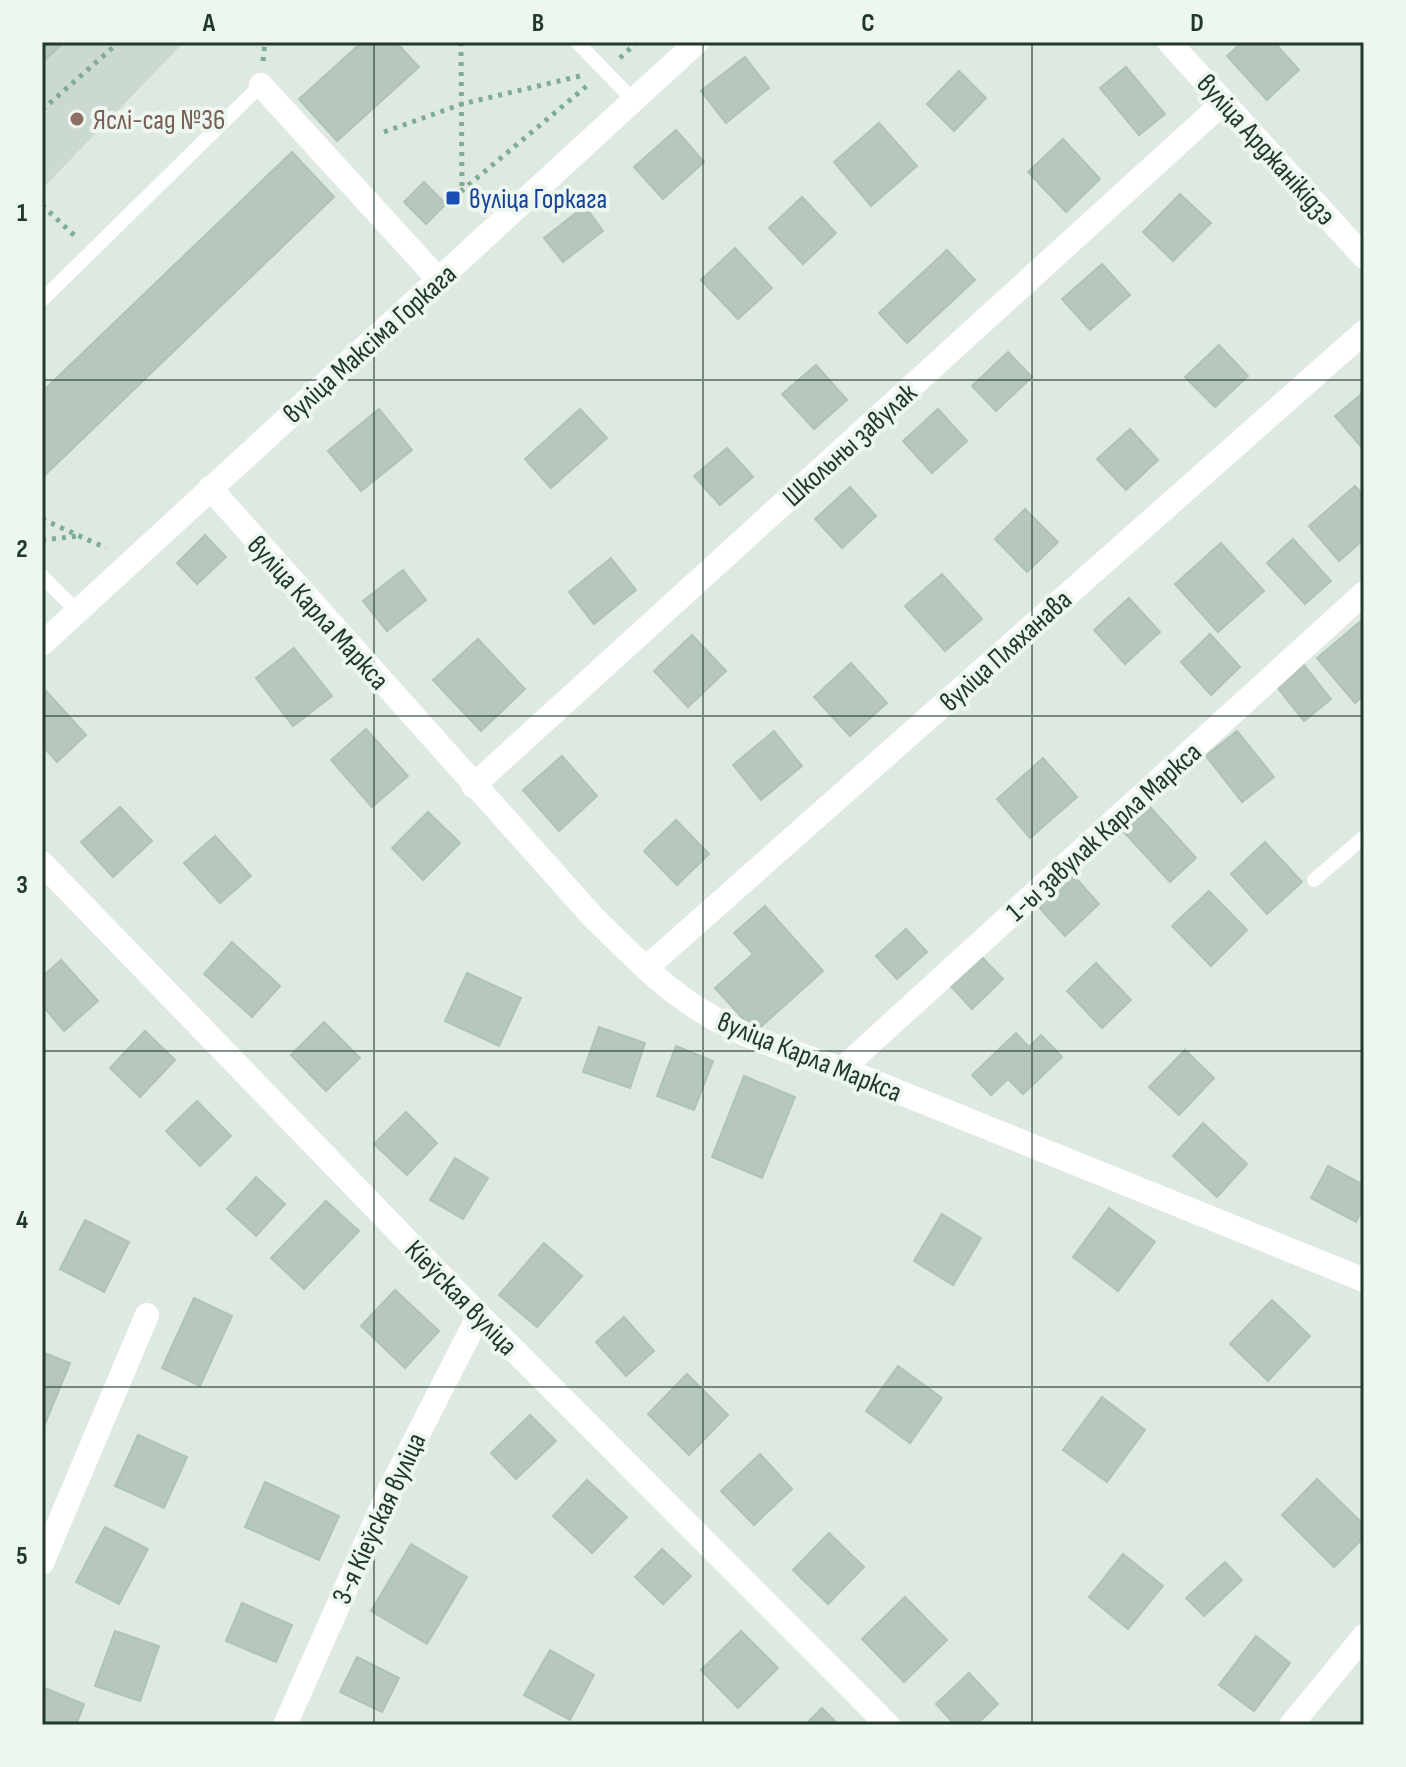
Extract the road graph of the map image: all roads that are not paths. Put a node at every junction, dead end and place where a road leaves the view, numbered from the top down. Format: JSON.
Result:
{"nodes":[{"id":1,"x":577,"y":42,"type":"edge"},
{"id":2,"x":697,"y":42,"type":"edge"},
{"id":3,"x":1169,"y":42,"type":"edge"},
{"id":4,"x":261,"y":85,"type":"joint"},
{"id":5,"x":635,"y":102,"type":"junction"},
{"id":6,"x":1224,"y":102,"type":"junction"},
{"id":7,"x":1364,"y":257,"type":"edge"},
{"id":8,"x":439,"y":280,"type":"junction"},
{"id":9,"x":42,"y":300,"type":"edge"},
{"id":10,"x":1364,"y":332,"type":"edge"},
{"id":11,"x":210,"y":488,"type":"junction"},
{"id":12,"x":42,"y":576,"type":"edge"},
{"id":13,"x":1364,"y":593,"type":"edge"},
{"id":14,"x":76,"y":610,"type":"junction"},
{"id":15,"x":42,"y":644,"type":"edge"},
{"id":16,"x":473,"y":786,"type":"junction"},
{"id":17,"x":1364,"y":837,"type":"edge"},
{"id":18,"x":42,"y":863,"type":"edge"},
{"id":19,"x":1314,"y":880,"type":"dead end"},
{"id":20,"x":646,"y":968,"type":"junction"},
{"id":21,"x":842,"y":1069,"type":"junction"},
{"id":22,"x":1361,"y":1274,"type":"edge"},
{"id":23,"x":147,"y":1315,"type":"dead end"},
{"id":24,"x":479,"y":1315,"type":"junction"},
{"id":25,"x":42,"y":1563,"type":"edge"},
{"id":26,"x":1364,"y":1636,"type":"edge"},
{"id":27,"x":285,"y":1725,"type":"edge"},
{"id":28,"x":888,"y":1725,"type":"edge"},
{"id":29,"x":1291,"y":1725,"type":"edge"}],
"edges":[{"from":1,"to":5,"type":"lane"},
{"from":2,"to":5,"type":"street","name":"вуліца Максіма Горкага"},
{"from":3,"to":6,"type":"street","name":"вуліца Арджанікідзэ"},
{"from":4,"to":8,"type":"street"},
{"from":4,"to":9,"type":"lane"},
{"from":5,"to":8,"type":"street","name":"вуліца Максіма Горкага"},
{"from":6,"to":7,"type":"street","name":"вуліца Арджанікідзэ"},
{"from":6,"to":16,"type":"street","name":"Школьны завулак"},
{"from":8,"to":11,"type":"street","name":"вуліца Максіма Горкага"},
{"from":10,"to":20,"type":"street","name":"вуліца Пляханава"},
{"from":11,"to":14,"type":"street","name":"вуліца Максіма Горкага"},
{"from":11,"to":16,"type":"street","name":"вуліца Карла Маркса"},
{"from":12,"to":14,"type":"lane"},
{"from":13,"to":21,"type":"street","name":"1-ы завулак Карла Маркса"},
{"from":14,"to":15,"type":"street","name":"вуліца Максіма Горкага"},
{"from":16,"to":20,"type":"street","name":"вуліца Карла Маркса"},
{"from":17,"to":19,"type":"lane"},
{"from":18,"to":24,"type":"street","name":"Кіеўская вуліца"},
{"from":20,"to":21,"type":"street","name":"вуліца Карла Маркса"},
{"from":21,"to":22,"type":"street","name":"вуліца Карла Маркса"},
{"from":23,"to":25,"type":"street"},
{"from":24,"to":27,"type":"street","name":"3-я Кіеўская вуліца"},
{"from":24,"to":28,"type":"street","name":"Кіеўская вуліца"},
{"from":26,"to":29,"type":"street"}]}
